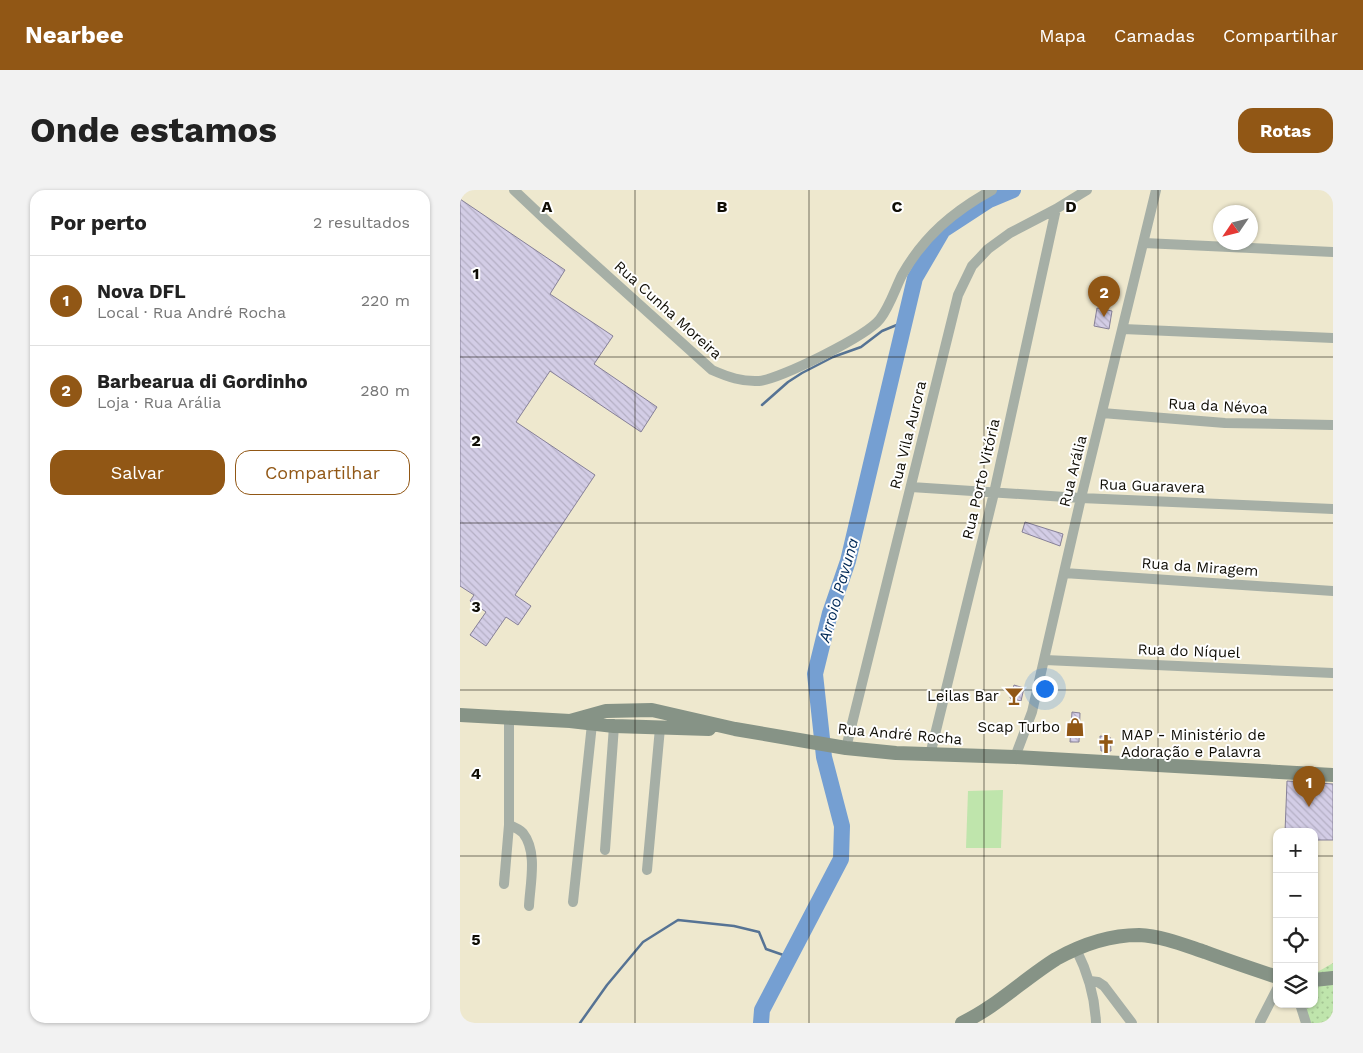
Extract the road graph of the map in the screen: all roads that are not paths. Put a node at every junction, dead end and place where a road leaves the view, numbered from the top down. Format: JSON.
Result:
{"nodes":[{"id":1,"x":514,"y":190,"type":"edge"},
{"id":2,"x":992,"y":190,"type":"edge"},
{"id":3,"x":1087,"y":190,"type":"edge"},
{"id":4,"x":1156,"y":190,"type":"edge"},
{"id":5,"x":1056,"y":209,"type":"junction"},
{"id":6,"x":1144,"y":243,"type":"junction"},
{"id":7,"x":1333,"y":252,"type":"edge"},
{"id":8,"x":1123,"y":328,"type":"junction"},
{"id":9,"x":1333,"y":338,"type":"edge"},
{"id":10,"x":1102,"y":413,"type":"junction"},
{"id":11,"x":1333,"y":425,"type":"edge"},
{"id":12,"x":911,"y":487,"type":"junction"},
{"id":13,"x":994,"y":493,"type":"junction"},
{"id":14,"x":1081,"y":498,"type":"junction"},
{"id":15,"x":1333,"y":509,"type":"edge"},
{"id":16,"x":1064,"y":573,"type":"junction"},
{"id":17,"x":1333,"y":591,"type":"edge"},
{"id":18,"x":1045,"y":660,"type":"junction"},
{"id":19,"x":1333,"y":672,"type":"edge"},
{"id":20,"x":460,"y":715,"type":"edge"},
{"id":21,"x":509,"y":717,"type":"junction"},
{"id":22,"x":570,"y":721,"type":"junction"},
{"id":23,"x":592,"y":724,"type":"junction"},
{"id":24,"x":614,"y":726,"type":"junction"},
{"id":25,"x":660,"y":728,"type":"junction"},
{"id":26,"x":735,"y":729,"type":"junction"},
{"id":27,"x":844,"y":748,"type":"junction"},
{"id":28,"x":930,"y":755,"type":"junction"},
{"id":29,"x":1015,"y":757,"type":"junction"},
{"id":30,"x":1333,"y":775,"type":"edge"},
{"id":31,"x":509,"y":825,"type":"junction"},
{"id":32,"x":605,"y":850,"type":"dead end"},
{"id":33,"x":648,"y":870,"type":"dead end"},
{"id":34,"x":504,"y":884,"type":"dead end"},
{"id":35,"x":573,"y":902,"type":"dead end"},
{"id":36,"x":528,"y":906,"type":"dead end"},
{"id":37,"x":1076,"y":949,"type":"junction"},
{"id":38,"x":1273,"y":976,"type":"edge"},
{"id":39,"x":1333,"y":978,"type":"edge"},
{"id":40,"x":1318,"y":980,"type":"edge"},
{"id":41,"x":1090,"y":981,"type":"junction"},
{"id":42,"x":1273,"y":997,"type":"edge"},
{"id":43,"x":1301,"y":1008,"type":"edge"},
{"id":44,"x":983,"y":1018,"type":"edge"},
{"id":45,"x":1260,"y":1022,"type":"edge"},
{"id":46,"x":962,"y":1023,"type":"edge"},
{"id":47,"x":1096,"y":1023,"type":"edge"},
{"id":48,"x":1132,"y":1023,"type":"edge"},
{"id":49,"x":1306,"y":1023,"type":"edge"}],
"edges":[{"from":1,"to":2,"type":"street","name":"Rua Cunha Moreira"},
{"from":3,"to":5,"type":"street","name":"Rua Vila Aurora"},
{"from":4,"to":6,"type":"street","name":"Rua Arália"},
{"from":5,"to":12,"type":"street","name":"Rua Vila Aurora"},
{"from":5,"to":13,"type":"street","name":"Rua Porto Vitória"},
{"from":6,"to":7,"type":"street"},
{"from":6,"to":8,"type":"street","name":"Rua Arália"},
{"from":8,"to":9,"type":"street"},
{"from":8,"to":10,"type":"street","name":"Rua Arália"},
{"from":10,"to":11,"type":"street","name":"Rua da Névoa"},
{"from":10,"to":14,"type":"street","name":"Rua Arália"},
{"from":12,"to":13,"type":"street","name":"Rua Guaravera"},
{"from":12,"to":27,"type":"street","name":"Rua Vila Aurora"},
{"from":13,"to":14,"type":"street","name":"Rua Guaravera"},
{"from":13,"to":28,"type":"street","name":"Rua Porto Vitória"},
{"from":14,"to":15,"type":"street","name":"Rua Guaravera"},
{"from":14,"to":16,"type":"street","name":"Rua Arália"},
{"from":16,"to":17,"type":"street","name":"Rua da Miragem"},
{"from":16,"to":18,"type":"street","name":"Rua Arália"},
{"from":18,"to":19,"type":"street","name":"Rua do Níquel"},
{"from":18,"to":29,"type":"street","name":"Rua Arália"},
{"from":20,"to":21,"type":"main road","name":"Rua André Rocha"},
{"from":21,"to":22,"type":"main road","name":"Rua André Rocha"},
{"from":21,"to":31,"type":"street"},
{"from":22,"to":23,"type":"main road","name":"Rua André Rocha"},
{"from":22,"to":26,"type":"main road","name":"Rua André Rocha"},
{"from":23,"to":24,"type":"main road","name":"Rua André Rocha"},
{"from":23,"to":35,"type":"street"},
{"from":24,"to":25,"type":"main road","name":"Rua André Rocha"},
{"from":24,"to":32,"type":"street"},
{"from":25,"to":26,"type":"main road","name":"Rua André Rocha"},
{"from":25,"to":33,"type":"street"},
{"from":26,"to":27,"type":"main road","name":"Rua André Rocha"},
{"from":27,"to":28,"type":"main road","name":"Rua André Rocha"},
{"from":28,"to":29,"type":"main road","name":"Rua André Rocha"},
{"from":29,"to":30,"type":"main road","name":"Rua André Rocha"},
{"from":31,"to":34,"type":"street"},
{"from":31,"to":36,"type":"street"},
{"from":37,"to":38,"type":"main road"},
{"from":37,"to":41,"type":"street"},
{"from":37,"to":44,"type":"main road"},
{"from":39,"to":40,"type":"main road"},
{"from":41,"to":47,"type":"street"},
{"from":41,"to":48,"type":"street"},
{"from":42,"to":45,"type":"street"},
{"from":43,"to":49,"type":"street"},
{"from":44,"to":46,"type":"main road"}]}
